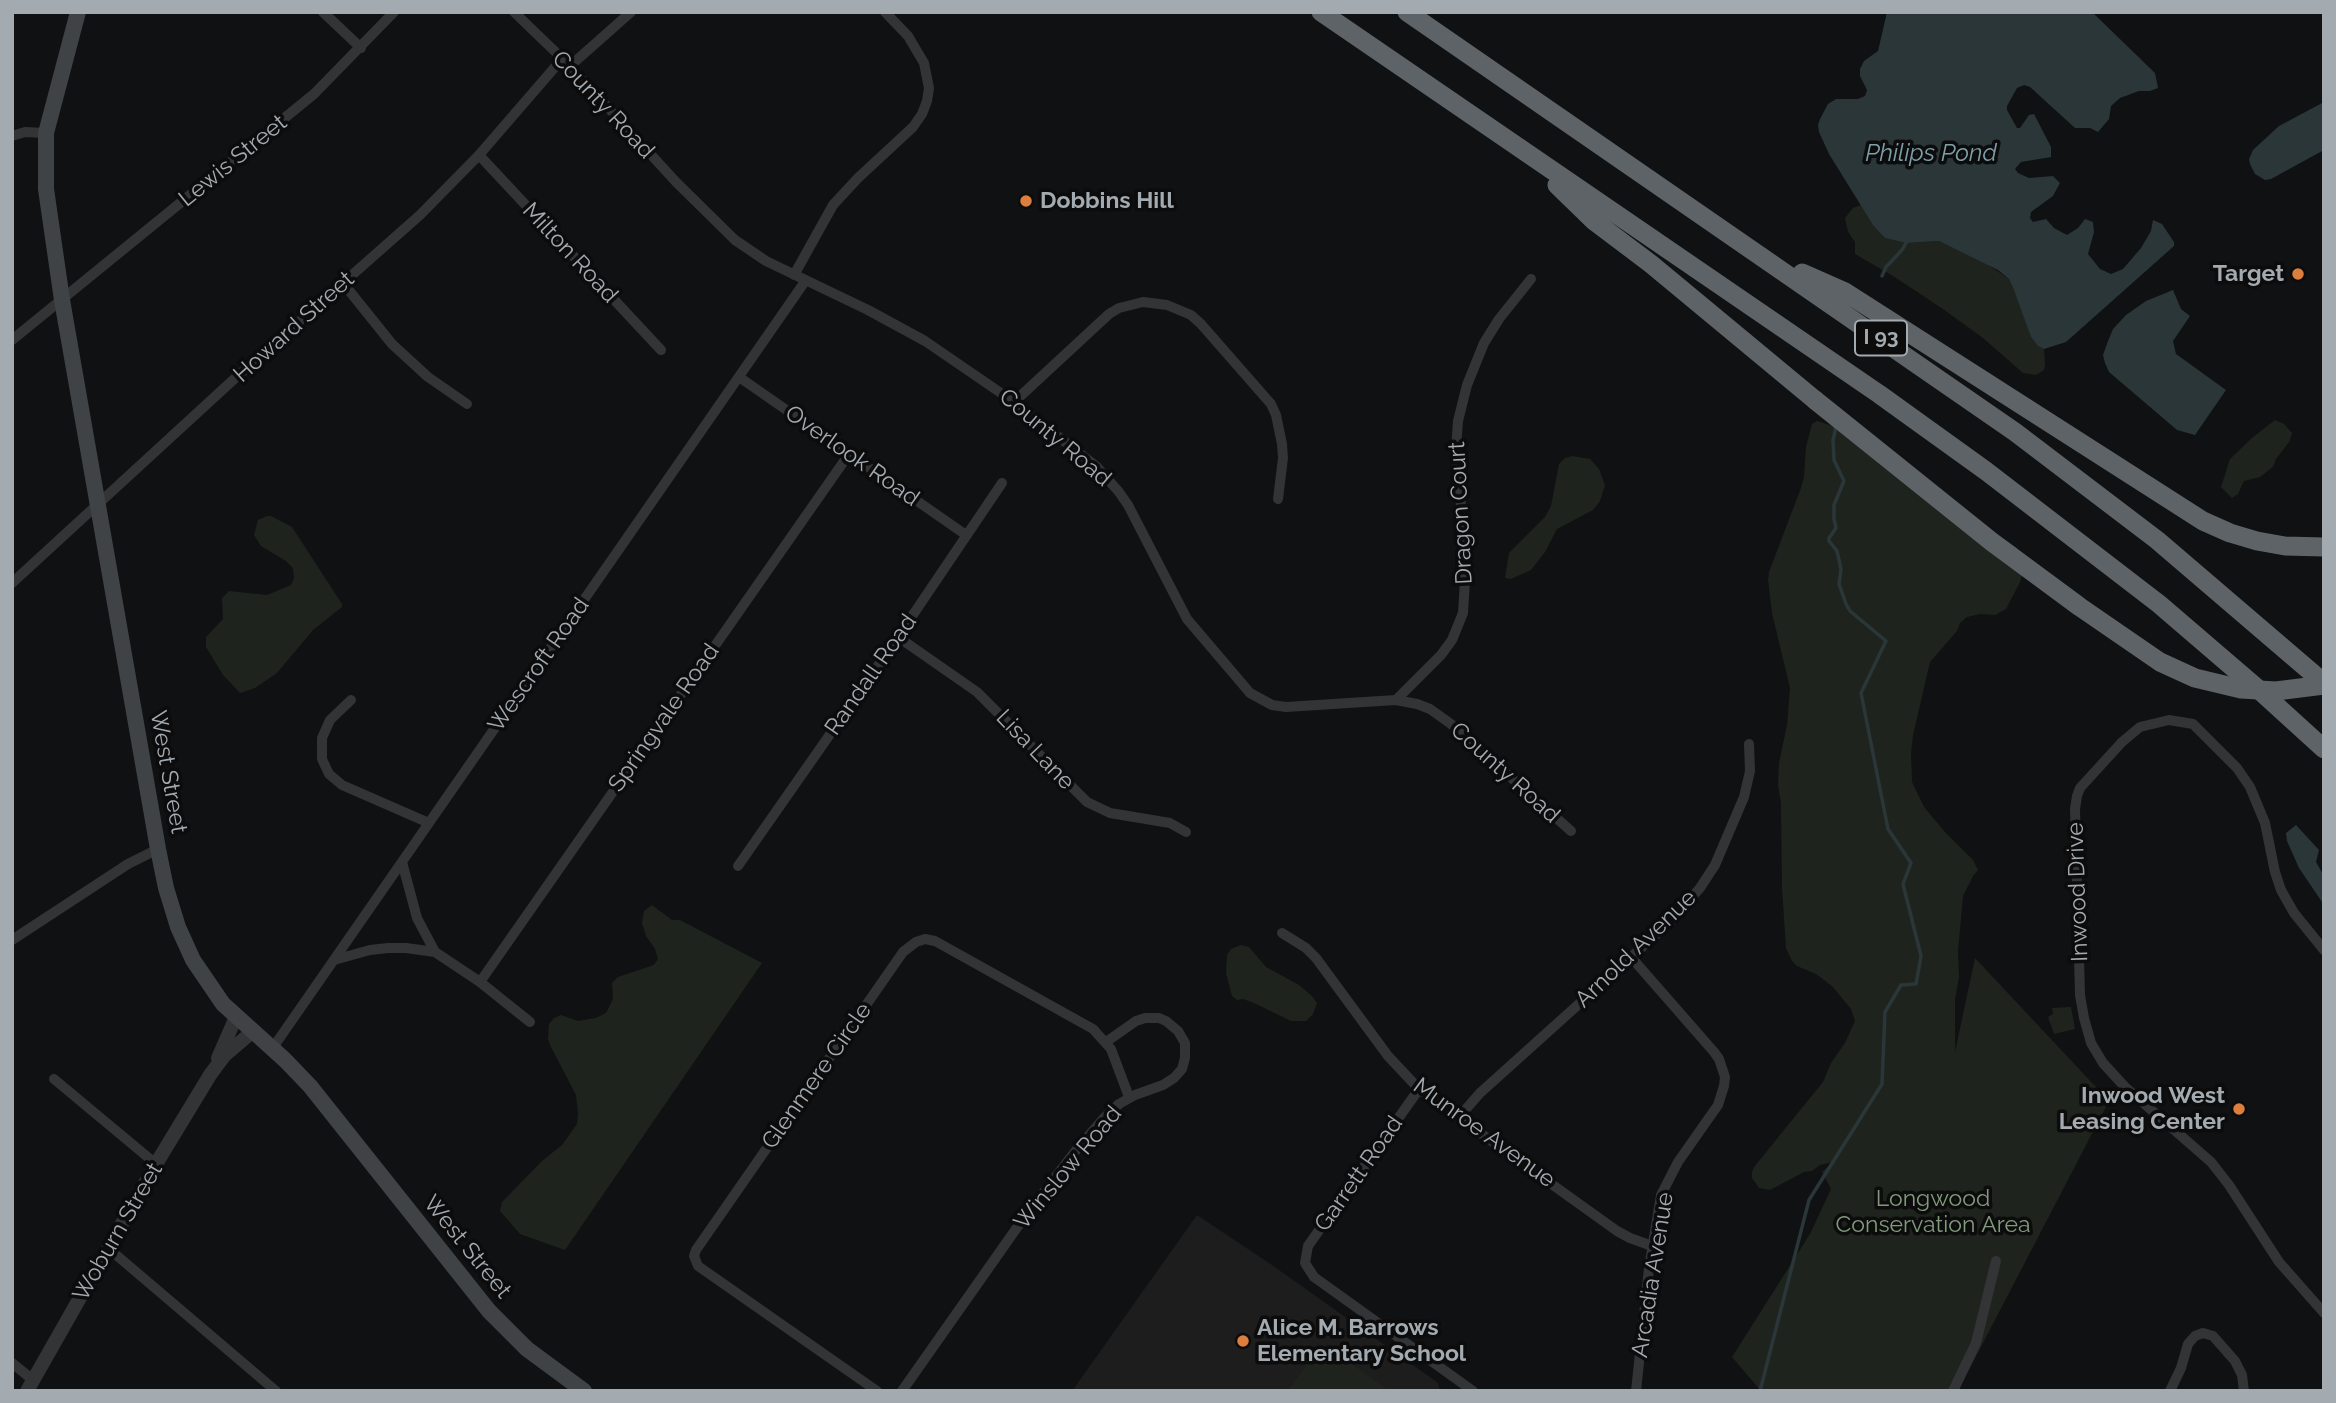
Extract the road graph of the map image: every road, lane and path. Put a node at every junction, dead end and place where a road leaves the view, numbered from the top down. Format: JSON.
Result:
{"nodes":[{"id":1,"x":78,"y":12,"type":"edge"},
{"id":2,"x":323,"y":12,"type":"edge"},
{"id":3,"x":394,"y":12,"type":"edge"},
{"id":4,"x":514,"y":12,"type":"edge"},
{"id":5,"x":631,"y":12,"type":"edge"},
{"id":6,"x":885,"y":12,"type":"edge"},
{"id":7,"x":1321,"y":12,"type":"edge"},
{"id":8,"x":1407,"y":12,"type":"edge"},
{"id":9,"x":361,"y":48,"type":"junction"},
{"id":10,"x":566,"y":62,"type":"junction"},
{"id":11,"x":46,"y":133,"type":"junction"},
{"id":12,"x":12,"y":136,"type":"edge"},
{"id":13,"x":1515,"y":145,"type":"junction"},
{"id":14,"x":479,"y":155,"type":"junction"},
{"id":15,"x":1753,"y":250,"type":"junction"},
{"id":16,"x":794,"y":275,"type":"junction"},
{"id":17,"x":1531,"y":279,"type":"dead end"},
{"id":18,"x":806,"y":280,"type":"junction"},
{"id":19,"x":343,"y":283,"type":"junction"},
{"id":20,"x":62,"y":300,"type":"junction"},
{"id":21,"x":12,"y":340,"type":"edge"},
{"id":22,"x":661,"y":350,"type":"dead end"},
{"id":23,"x":739,"y":377,"type":"junction"},
{"id":24,"x":1014,"y":402,"type":"junction"},
{"id":25,"x":467,"y":404,"type":"dead end"},
{"id":26,"x":849,"y":454,"type":"junction"},
{"id":27,"x":1002,"y":483,"type":"dead end"},
{"id":28,"x":1278,"y":499,"type":"dead end"},
{"id":29,"x":97,"y":504,"type":"junction"},
{"id":30,"x":966,"y":535,"type":"junction"},
{"id":31,"x":2324,"y":547,"type":"edge"},
{"id":32,"x":12,"y":583,"type":"edge"},
{"id":33,"x":898,"y":637,"type":"junction"},
{"id":34,"x":2324,"y":684,"type":"edge"},
{"id":35,"x":351,"y":700,"type":"dead end"},
{"id":36,"x":1396,"y":700,"type":"junction"},
{"id":37,"x":1749,"y":744,"type":"dead end"},
{"id":38,"x":2324,"y":749,"type":"edge"},
{"id":39,"x":429,"y":823,"type":"junction"},
{"id":40,"x":1571,"y":831,"type":"dead end"},
{"id":41,"x":1186,"y":832,"type":"dead end"},
{"id":42,"x":158,"y":849,"type":"junction"},
{"id":43,"x":402,"y":862,"type":"junction"},
{"id":44,"x":738,"y":866,"type":"dead end"},
{"id":45,"x":1282,"y":933,"type":"dead end"},
{"id":46,"x":12,"y":940,"type":"edge"},
{"id":47,"x":2324,"y":950,"type":"edge"},
{"id":48,"x":435,"y":952,"type":"junction"},
{"id":49,"x":1631,"y":957,"type":"junction"},
{"id":50,"x":334,"y":960,"type":"junction"},
{"id":51,"x":480,"y":982,"type":"junction"},
{"id":52,"x":236,"y":1017,"type":"junction"},
{"id":53,"x":530,"y":1022,"type":"dead end"},
{"id":54,"x":252,"y":1032,"type":"junction"},
{"id":55,"x":1106,"y":1042,"type":"junction"},
{"id":56,"x":272,"y":1049,"type":"junction"},
{"id":57,"x":210,"y":1075,"type":"junction"},
{"id":58,"x":54,"y":1079,"type":"dead end"},
{"id":59,"x":1419,"y":1089,"type":"junction"},
{"id":60,"x":1129,"y":1097,"type":"junction"},
{"id":61,"x":1459,"y":1117,"type":"junction"},
{"id":62,"x":156,"y":1164,"type":"junction"},
{"id":63,"x":1652,"y":1246,"type":"junction"},
{"id":64,"x":108,"y":1248,"type":"junction"},
{"id":65,"x":1996,"y":1261,"type":"dead end"},
{"id":66,"x":2324,"y":1313,"type":"edge"},
{"id":67,"x":12,"y":1363,"type":"edge"},
{"id":68,"x":30,"y":1385,"type":"edge"},
{"id":69,"x":1467,"y":1389,"type":"edge"},
{"id":70,"x":276,"y":1391,"type":"edge"},
{"id":71,"x":584,"y":1391,"type":"edge"},
{"id":72,"x":877,"y":1391,"type":"edge"},
{"id":73,"x":902,"y":1391,"type":"edge"},
{"id":74,"x":1636,"y":1391,"type":"edge"},
{"id":75,"x":1953,"y":1391,"type":"edge"},
{"id":76,"x":2170,"y":1391,"type":"edge"},
{"id":77,"x":2244,"y":1391,"type":"edge"}],
"edges":[{"from":1,"to":11,"type":"main road","name":"West Street"},
{"from":2,"to":9,"type":"street"},
{"from":3,"to":9,"type":"street","name":"Lewis Street"},
{"from":4,"to":10,"type":"street","name":"County Road"},
{"from":5,"to":10,"type":"street","name":"Howard Street"},
{"from":6,"to":16,"type":"street"},
{"from":7,"to":13,"type":"highway","number":"I 93"},
{"from":8,"to":15,"type":"highway","number":"I 93"},
{"from":9,"to":20,"type":"street","name":"Lewis Street"},
{"from":10,"to":14,"type":"street","name":"Howard Street"},
{"from":10,"to":16,"type":"street","name":"County Road"},
{"from":11,"to":12,"type":"street"},
{"from":11,"to":20,"type":"main road","name":"West Street"},
{"from":13,"to":34,"type":"highway","bridge":true},
{"from":13,"to":38,"type":"highway","number":"I 93"},
{"from":14,"to":19,"type":"street","name":"Howard Street"},
{"from":14,"to":22,"type":"street","name":"Milton Road"},
{"from":15,"to":31,"type":"highway"},
{"from":15,"to":34,"type":"highway","number":"I 93"},
{"from":16,"to":18,"type":"street","name":"County Road"},
{"from":17,"to":36,"type":"street","name":"Dragon Court"},
{"from":18,"to":23,"type":"street","name":"Wescroft Road"},
{"from":18,"to":24,"type":"street","name":"County Road"},
{"from":19,"to":25,"type":"street"},
{"from":19,"to":29,"type":"street","name":"Howard Street"},
{"from":20,"to":21,"type":"street","name":"Lewis Street"},
{"from":20,"to":29,"type":"main road","name":"West Street"},
{"from":23,"to":26,"type":"street","name":"Overlook Road"},
{"from":23,"to":39,"type":"street","name":"Wescroft Road"},
{"from":24,"to":28,"type":"street"},
{"from":24,"to":36,"type":"street","name":"County Road"},
{"from":26,"to":30,"type":"street","name":"Overlook Road"},
{"from":26,"to":51,"type":"street","name":"Springvale Road"},
{"from":27,"to":30,"type":"street","name":"Randall Road"},
{"from":29,"to":32,"type":"street","name":"Howard Street"},
{"from":29,"to":42,"type":"main road","name":"West Street"},
{"from":30,"to":33,"type":"street","name":"Randall Road"},
{"from":33,"to":41,"type":"street","name":"Lisa Lane"},
{"from":33,"to":44,"type":"street","name":"Randall Road"},
{"from":35,"to":39,"type":"street"},
{"from":36,"to":40,"type":"street","name":"County Road"},
{"from":37,"to":49,"type":"street","name":"Arnold Avenue"},
{"from":39,"to":43,"type":"street","name":"Wescroft Road"},
{"from":42,"to":46,"type":"street"},
{"from":42,"to":52,"type":"main road","name":"West Street"},
{"from":43,"to":48,"type":"street"},
{"from":43,"to":50,"type":"street","name":"Wescroft Road"},
{"from":45,"to":59,"type":"street","name":"Munroe Avenue"},
{"from":47,"to":66,"type":"street","name":"Inwood Drive"},
{"from":48,"to":50,"type":"street"},
{"from":48,"to":51,"type":"street"},
{"from":49,"to":61,"type":"street","name":"Arnold Avenue"},
{"from":49,"to":63,"type":"street","name":"Arcadia Avenue"},
{"from":50,"to":56,"type":"street","name":"Wescroft Road"},
{"from":51,"to":53,"type":"street"},
{"from":52,"to":54,"type":"main road","name":"West Street"},
{"from":52,"to":57,"type":"street","name":"Woburn Street"},
{"from":54,"to":56,"type":"main road","name":"West Street"},
{"from":54,"to":57,"type":"street","name":"Woburn Street"},
{"from":55,"to":60,"type":"street","name":"Glenmere Circle"},
{"from":55,"to":60,"type":"street","name":"Winslow Road"},
{"from":55,"to":72,"type":"street","name":"Glenmere Circle"},
{"from":56,"to":71,"type":"main road","name":"West Street"},
{"from":57,"to":62,"type":"street","name":"Woburn Street"},
{"from":58,"to":62,"type":"street"},
{"from":59,"to":61,"type":"street","name":"Munroe Avenue"},
{"from":59,"to":69,"type":"street","name":"Garrett Road"},
{"from":60,"to":73,"type":"street","name":"Winslow Road"},
{"from":61,"to":63,"type":"street","name":"Munroe Avenue"},
{"from":62,"to":64,"type":"street","name":"Woburn Street"},
{"from":63,"to":74,"type":"street","name":"Arcadia Avenue"},
{"from":64,"to":68,"type":"street","name":"Woburn Street"},
{"from":64,"to":70,"type":"street"},
{"from":65,"to":75,"type":"street"},
{"from":67,"to":68,"type":"street"},
{"from":76,"to":77,"type":"street"}]}
